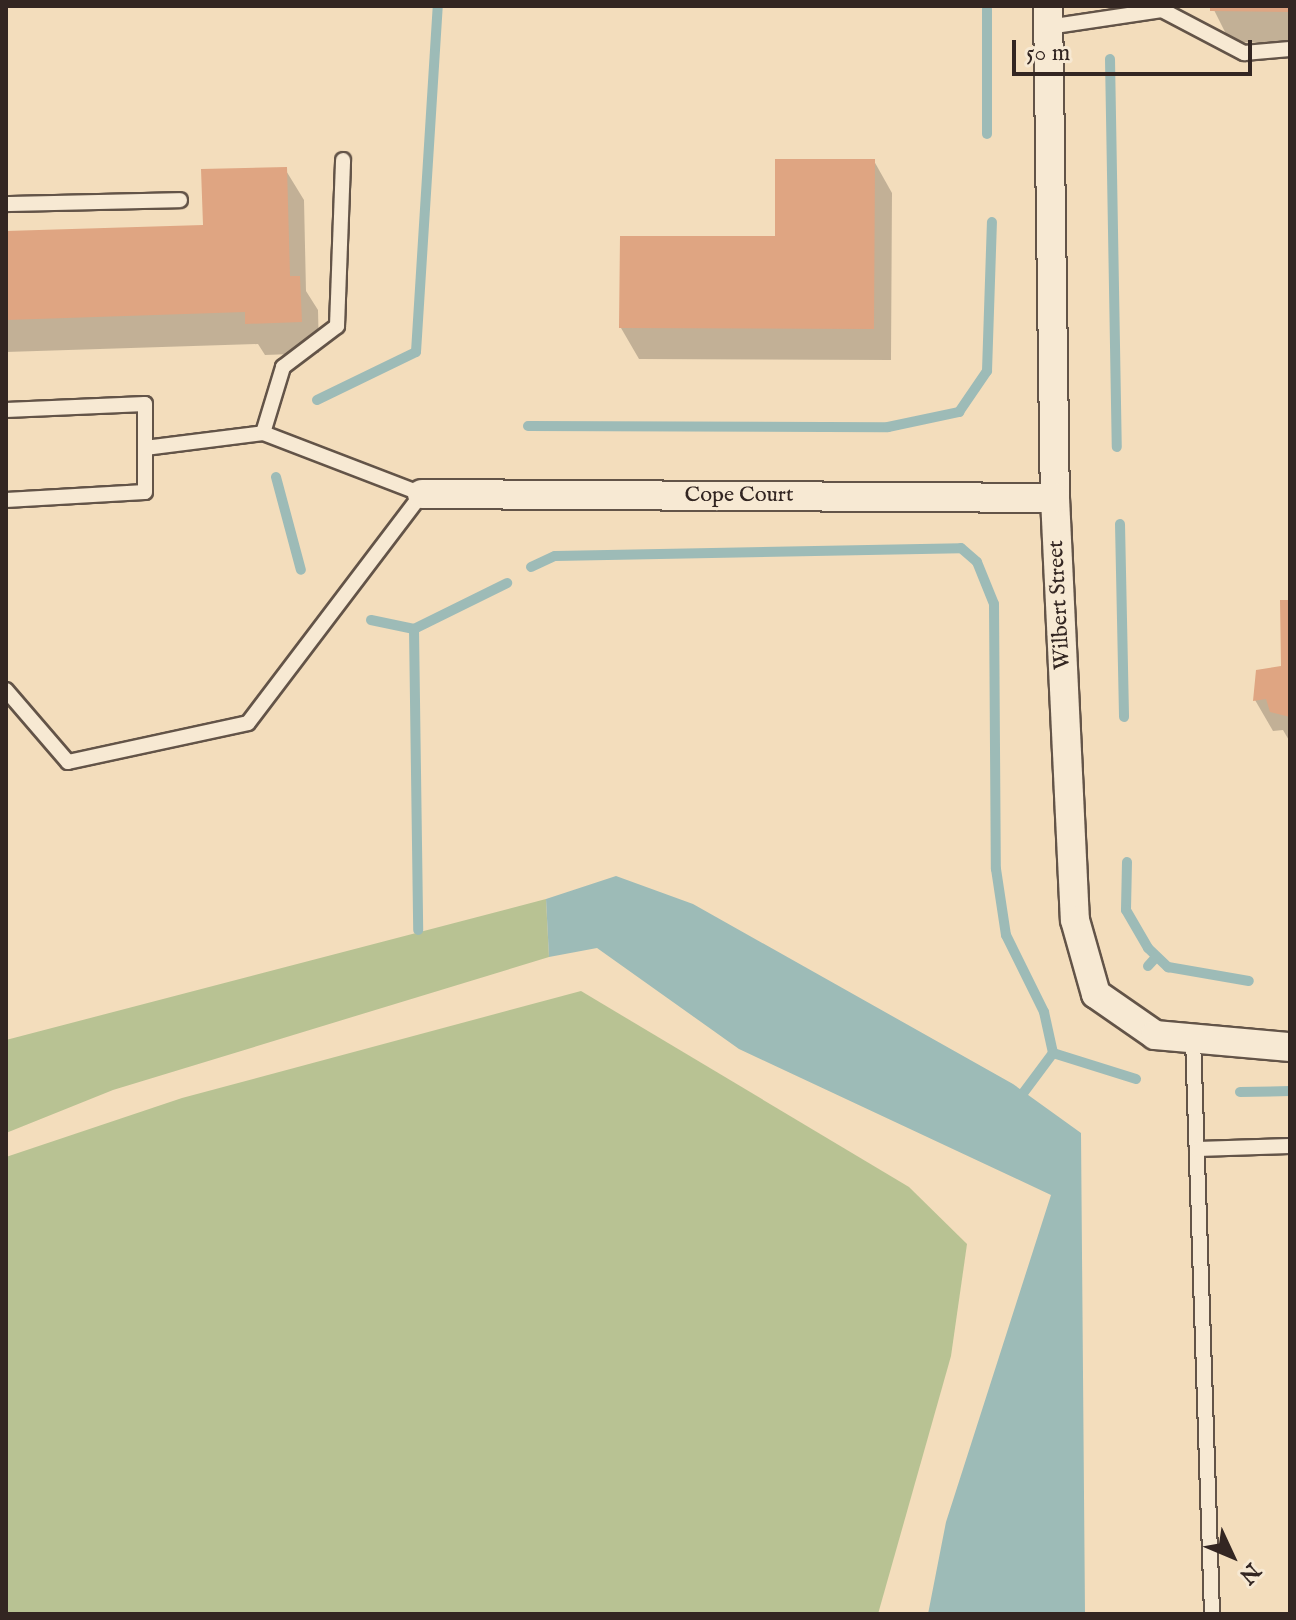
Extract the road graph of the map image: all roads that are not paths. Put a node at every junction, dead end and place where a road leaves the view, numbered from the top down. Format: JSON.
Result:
{"nodes":[{"id":1,"x":1182,"y":13,"type":"edge"},
{"id":2,"x":1048,"y":17,"type":"edge"},
{"id":3,"x":1290,"y":49,"type":"edge"},
{"id":4,"x":343,"y":160,"type":"dead end"},
{"id":5,"x":180,"y":200,"type":"dead end"},
{"id":6,"x":6,"y":204,"type":"edge"},
{"id":7,"x":6,"y":410,"type":"edge"},
{"id":8,"x":263,"y":433,"type":"junction"},
{"id":9,"x":145,"y":448,"type":"junction"},
{"id":10,"x":422,"y":494,"type":"junction"},
{"id":11,"x":1055,"y":498,"type":"junction"},
{"id":12,"x":6,"y":500,"type":"edge"},
{"id":13,"x":6,"y":690,"type":"edge"},
{"id":14,"x":1193,"y":1038,"type":"junction"},
{"id":15,"x":1290,"y":1047,"type":"edge"},
{"id":16,"x":1290,"y":1146,"type":"edge"},
{"id":17,"x":1197,"y":1149,"type":"junction"},
{"id":18,"x":1212,"y":1614,"type":"edge"}],
"edges":[{"from":1,"to":2,"type":"lane"},
{"from":1,"to":3,"type":"lane"},
{"from":2,"to":11,"type":"street","name":"Wilbert Street"},
{"from":4,"to":8,"type":"lane"},
{"from":5,"to":6,"type":"lane"},
{"from":7,"to":9,"type":"lane"},
{"from":8,"to":9,"type":"lane"},
{"from":8,"to":10,"type":"lane"},
{"from":9,"to":12,"type":"lane"},
{"from":10,"to":11,"type":"street","name":"Cope Court"},
{"from":10,"to":13,"type":"lane"},
{"from":11,"to":14,"type":"street","name":"Wilbert Street"},
{"from":14,"to":15,"type":"street","name":"Wilbert Street"},
{"from":14,"to":17,"type":"lane"},
{"from":16,"to":17,"type":"lane"},
{"from":17,"to":18,"type":"lane"}]}
